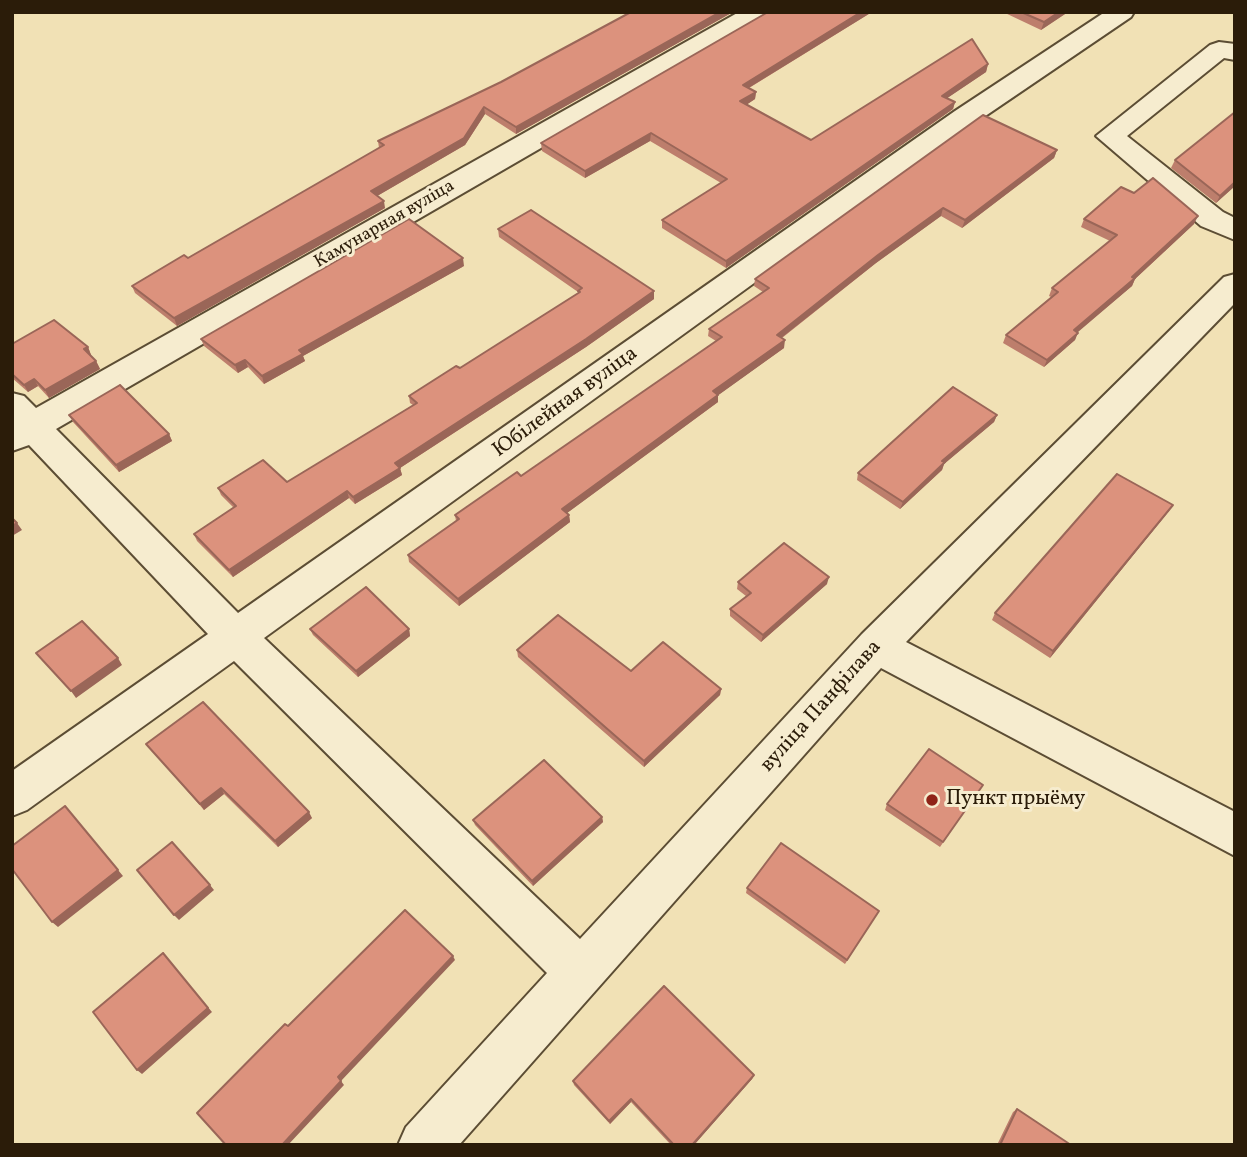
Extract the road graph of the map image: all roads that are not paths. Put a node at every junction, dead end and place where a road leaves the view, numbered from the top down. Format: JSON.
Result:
{"nodes":[{"id":1,"x":758,"y":12,"type":"edge"},
{"id":2,"x":1122,"y":12,"type":"edge"},
{"id":3,"x":1235,"y":52,"type":"edge"},
{"id":4,"x":1235,"y":230,"type":"edge"},
{"id":5,"x":1229,"y":297,"type":"edge"},
{"id":6,"x":20,"y":423,"type":"edge"},
{"id":7,"x":237,"y":638,"type":"junction"},
{"id":8,"x":876,"y":646,"type":"junction"},
{"id":9,"x":12,"y":796,"type":"edge"},
{"id":10,"x":1235,"y":835,"type":"edge"},
{"id":11,"x":580,"y":972,"type":"junction"},
{"id":12,"x":424,"y":1145,"type":"edge"}],
"edges":[{"from":1,"to":6,"type":"street","name":"Камунарная вуліца"},
{"from":2,"to":7,"type":"street","name":"Юбілейная вуліца"},
{"from":3,"to":4,"type":"street"},
{"from":5,"to":8,"type":"street","name":"вуліца Панфілава"},
{"from":6,"to":7,"type":"street"},
{"from":7,"to":9,"type":"street","name":"Юбілейная вуліца"},
{"from":7,"to":11,"type":"street"},
{"from":8,"to":10,"type":"street"},
{"from":8,"to":11,"type":"street","name":"вуліца Панфілава"},
{"from":11,"to":12,"type":"street","name":"вуліца Панфілава"}]}
